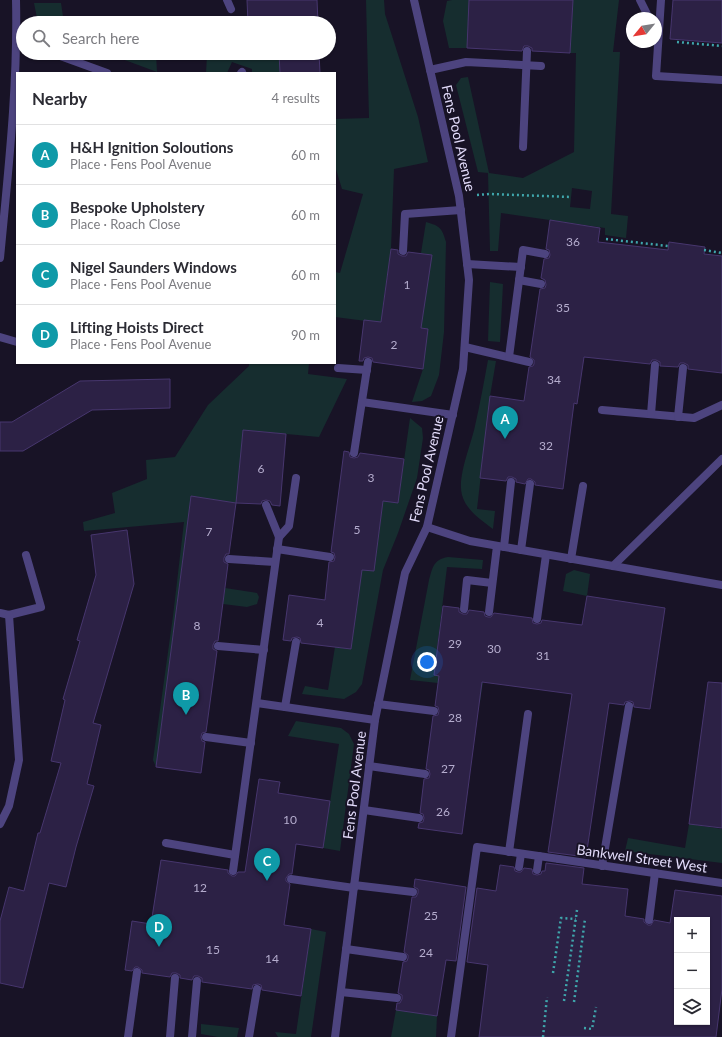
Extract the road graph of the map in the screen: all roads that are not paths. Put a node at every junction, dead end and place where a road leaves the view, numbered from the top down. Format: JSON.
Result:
{"nodes":[{"id":1,"x":16,"y":0,"type":"edge"},
{"id":2,"x":227,"y":0,"type":"edge"},
{"id":3,"x":414,"y":0,"type":"edge"},
{"id":4,"x":640,"y":0,"type":"edge"},
{"id":5,"x":661,"y":0,"type":"edge"},
{"id":6,"x":231,"y":9,"type":"dead end"},
{"id":7,"x":646,"y":12,"type":"edge"},
{"id":8,"x":660,"y":12,"type":"edge"},
{"id":9,"x":18,"y":16,"type":"edge"},
{"id":10,"x":657,"y":48,"type":"edge"},
{"id":11,"x":527,"y":51,"type":"dead end"},
{"id":12,"x":18,"y":60,"type":"edge"},
{"id":13,"x":71,"y":60,"type":"edge"},
{"id":14,"x":526,"y":66,"type":"junction"},
{"id":15,"x":541,"y":66,"type":"dead end"},
{"id":16,"x":430,"y":70,"type":"junction"},
{"id":17,"x":17,"y":72,"type":"edge"},
{"id":18,"x":103,"y":72,"type":"edge"},
{"id":19,"x":722,"y":80,"type":"edge"},
{"id":20,"x":16,"y":87,"type":"edge"},
{"id":21,"x":523,"y":147,"type":"dead end"},
{"id":22,"x":0,"y":168,"type":"edge"},
{"id":23,"x":9,"y":168,"type":"junction"},
{"id":24,"x":461,"y":210,"type":"junction"},
{"id":25,"x":403,"y":251,"type":"dead end"},
{"id":26,"x":545,"y":254,"type":"dead end"},
{"id":27,"x":0,"y":258,"type":"edge"},
{"id":28,"x":467,"y":264,"type":"junction"},
{"id":29,"x":521,"y":267,"type":"junction"},
{"id":30,"x":519,"y":280,"type":"junction"},
{"id":31,"x":540,"y":284,"type":"dead end"},
{"id":32,"x":0,"y":337,"type":"edge"},
{"id":33,"x":16,"y":342,"type":"edge"},
{"id":34,"x":464,"y":347,"type":"junction"},
{"id":35,"x":509,"y":357,"type":"junction"},
{"id":36,"x":368,"y":362,"type":"dead end"},
{"id":37,"x":530,"y":362,"type":"dead end"},
{"id":38,"x":655,"y":365,"type":"dead end"},
{"id":39,"x":338,"y":368,"type":"dead end"},
{"id":40,"x":683,"y":368,"type":"dead end"},
{"id":41,"x":367,"y":370,"type":"junction"},
{"id":42,"x":362,"y":402,"type":"junction"},
{"id":43,"x":722,"y":405,"type":"edge"},
{"id":44,"x":602,"y":410,"type":"dead end"},
{"id":45,"x":651,"y":414,"type":"junction"},
{"id":46,"x":452,"y":415,"type":"junction"},
{"id":47,"x":678,"y":417,"type":"junction"},
{"id":48,"x":354,"y":452,"type":"dead end"},
{"id":49,"x":722,"y":459,"type":"edge"},
{"id":50,"x":296,"y":478,"type":"dead end"},
{"id":51,"x":511,"y":482,"type":"dead end"},
{"id":52,"x":530,"y":484,"type":"dead end"},
{"id":53,"x":583,"y":486,"type":"dead end"},
{"id":54,"x":266,"y":505,"type":"dead end"},
{"id":55,"x":427,"y":527,"type":"junction"},
{"id":56,"x":279,"y":537,"type":"junction"},
{"id":57,"x":500,"y":546,"type":"junction"},
{"id":58,"x":277,"y":549,"type":"junction"},
{"id":59,"x":521,"y":550,"type":"junction"},
{"id":60,"x":26,"y":555,"type":"dead end"},
{"id":61,"x":546,"y":555,"type":"junction"},
{"id":62,"x":330,"y":557,"type":"dead end"},
{"id":63,"x":229,"y":559,"type":"dead end"},
{"id":64,"x":571,"y":559,"type":"junction"},
{"id":65,"x":275,"y":562,"type":"junction"},
{"id":66,"x":612,"y":566,"type":"junction"},
{"id":67,"x":492,"y":583,"type":"junction"},
{"id":68,"x":722,"y":585,"type":"edge"},
{"id":69,"x":464,"y":609,"type":"dead end"},
{"id":70,"x":489,"y":612,"type":"dead end"},
{"id":71,"x":0,"y":613,"type":"edge"},
{"id":72,"x":9,"y":615,"type":"junction"},
{"id":73,"x":537,"y":619,"type":"dead end"},
{"id":74,"x":296,"y":642,"type":"dead end"},
{"id":75,"x":218,"y":646,"type":"dead end"},
{"id":76,"x":264,"y":650,"type":"junction"},
{"id":77,"x":257,"y":703,"type":"junction"},
{"id":78,"x":378,"y":704,"type":"junction"},
{"id":79,"x":630,"y":706,"type":"dead end"},
{"id":80,"x":285,"y":707,"type":"junction"},
{"id":81,"x":434,"y":711,"type":"dead end"},
{"id":82,"x":528,"y":714,"type":"dead end"},
{"id":83,"x":375,"y":720,"type":"junction"},
{"id":84,"x":206,"y":737,"type":"dead end"},
{"id":85,"x":251,"y":743,"type":"junction"},
{"id":86,"x":369,"y":766,"type":"junction"},
{"id":87,"x":425,"y":774,"type":"dead end"},
{"id":88,"x":364,"y":810,"type":"junction"},
{"id":89,"x":419,"y":818,"type":"dead end"},
{"id":90,"x":0,"y":824,"type":"edge"},
{"id":91,"x":166,"y":843,"type":"dead end"},
{"id":92,"x":509,"y":852,"type":"junction"},
{"id":93,"x":521,"y":854,"type":"junction"},
{"id":94,"x":235,"y":855,"type":"junction"},
{"id":95,"x":539,"y":856,"type":"junction"},
{"id":96,"x":602,"y":866,"type":"junction"},
{"id":97,"x":519,"y":867,"type":"dead end"},
{"id":98,"x":537,"y":870,"type":"dead end"},
{"id":99,"x":233,"y":871,"type":"dead end"},
{"id":100,"x":655,"y":873,"type":"junction"},
{"id":101,"x":291,"y":878,"type":"dead end"},
{"id":102,"x":722,"y":883,"type":"edge"},
{"id":103,"x":354,"y":886,"type":"junction"},
{"id":104,"x":413,"y":892,"type":"dead end"},
{"id":105,"x":649,"y":920,"type":"dead end"},
{"id":106,"x":346,"y":949,"type":"junction"},
{"id":107,"x":404,"y":957,"type":"dead end"},
{"id":108,"x":136,"y":972,"type":"dead end"},
{"id":109,"x":175,"y":978,"type":"dead end"},
{"id":110,"x":197,"y":981,"type":"dead end"},
{"id":111,"x":257,"y":989,"type":"dead end"},
{"id":112,"x":340,"y":992,"type":"junction"},
{"id":113,"x":397,"y":998,"type":"dead end"},
{"id":114,"x":128,"y":1037,"type":"edge"},
{"id":115,"x":170,"y":1037,"type":"edge"},
{"id":116,"x":192,"y":1037,"type":"edge"},
{"id":117,"x":249,"y":1037,"type":"edge"},
{"id":118,"x":335,"y":1037,"type":"edge"},
{"id":119,"x":450,"y":1037,"type":"edge"}],
"edges":[{"from":1,"to":9,"type":"street"},
{"from":2,"to":6,"type":"street"},
{"from":3,"to":16,"type":"street","name":"Fens Pool Avenue"},
{"from":4,"to":7,"type":"street"},
{"from":5,"to":8,"type":"street"},
{"from":10,"to":19,"type":"street"},
{"from":11,"to":14,"type":"street"},
{"from":12,"to":17,"type":"street"},
{"from":13,"to":18,"type":"street"},
{"from":14,"to":15,"type":"street"},
{"from":14,"to":16,"type":"street"},
{"from":14,"to":21,"type":"street"},
{"from":16,"to":24,"type":"street","name":"Fens Pool Avenue"},
{"from":20,"to":23,"type":"street"},
{"from":22,"to":23,"type":"street"},
{"from":23,"to":27,"type":"street"},
{"from":24,"to":25,"type":"street"},
{"from":24,"to":28,"type":"street","name":"Fens Pool Avenue"},
{"from":26,"to":29,"type":"street"},
{"from":28,"to":29,"type":"street"},
{"from":28,"to":34,"type":"street","name":"Fens Pool Avenue"},
{"from":29,"to":30,"type":"street"},
{"from":30,"to":31,"type":"street"},
{"from":30,"to":35,"type":"street"},
{"from":32,"to":33,"type":"street"},
{"from":34,"to":35,"type":"street"},
{"from":34,"to":46,"type":"street","name":"Fens Pool Avenue"},
{"from":35,"to":37,"type":"street"},
{"from":36,"to":41,"type":"street"},
{"from":38,"to":45,"type":"street"},
{"from":39,"to":41,"type":"street"},
{"from":40,"to":47,"type":"street"},
{"from":41,"to":42,"type":"street"},
{"from":42,"to":46,"type":"street"},
{"from":42,"to":48,"type":"street"},
{"from":43,"to":47,"type":"street"},
{"from":44,"to":45,"type":"street"},
{"from":45,"to":47,"type":"street"},
{"from":46,"to":55,"type":"street","name":"Fens Pool Avenue"},
{"from":49,"to":66,"type":"street"},
{"from":50,"to":56,"type":"street"},
{"from":51,"to":57,"type":"street"},
{"from":52,"to":59,"type":"street"},
{"from":53,"to":64,"type":"street"},
{"from":54,"to":56,"type":"street"},
{"from":55,"to":57,"type":"street"},
{"from":55,"to":78,"type":"street","name":"Fens Pool Avenue"},
{"from":56,"to":58,"type":"street"},
{"from":57,"to":59,"type":"street"},
{"from":57,"to":67,"type":"street"},
{"from":58,"to":62,"type":"street"},
{"from":58,"to":65,"type":"street"},
{"from":59,"to":61,"type":"street"},
{"from":60,"to":72,"type":"street"},
{"from":61,"to":64,"type":"street"},
{"from":61,"to":73,"type":"street"},
{"from":63,"to":65,"type":"street"},
{"from":64,"to":66,"type":"street"},
{"from":65,"to":76,"type":"street"},
{"from":66,"to":68,"type":"street"},
{"from":67,"to":69,"type":"street"},
{"from":67,"to":70,"type":"street"},
{"from":71,"to":72,"type":"street"},
{"from":72,"to":90,"type":"street"},
{"from":74,"to":80,"type":"street"},
{"from":75,"to":76,"type":"street"},
{"from":76,"to":77,"type":"street"},
{"from":77,"to":80,"type":"street"},
{"from":77,"to":85,"type":"street"},
{"from":78,"to":81,"type":"street"},
{"from":78,"to":83,"type":"street","name":"Fens Pool Avenue"},
{"from":79,"to":96,"type":"street"},
{"from":80,"to":83,"type":"street"},
{"from":82,"to":92,"type":"street"},
{"from":83,"to":86,"type":"street","name":"Fens Pool Avenue"},
{"from":84,"to":85,"type":"street"},
{"from":85,"to":94,"type":"street"},
{"from":86,"to":87,"type":"street"},
{"from":86,"to":88,"type":"street","name":"Fens Pool Avenue"},
{"from":88,"to":89,"type":"street"},
{"from":88,"to":103,"type":"street","name":"Fens Pool Avenue"},
{"from":91,"to":94,"type":"street"},
{"from":92,"to":93,"type":"street","name":"Bankwell Street West"},
{"from":92,"to":119,"type":"street","name":"Bankwell Street West"},
{"from":93,"to":95,"type":"street","name":"Bankwell Street West"},
{"from":93,"to":97,"type":"street"},
{"from":94,"to":99,"type":"street"},
{"from":95,"to":96,"type":"street","name":"Bankwell Street West"},
{"from":95,"to":98,"type":"street"},
{"from":96,"to":100,"type":"street","name":"Bankwell Street West"},
{"from":100,"to":102,"type":"street","name":"Bankwell Street West"},
{"from":100,"to":105,"type":"street"},
{"from":101,"to":103,"type":"street"},
{"from":103,"to":104,"type":"street"},
{"from":103,"to":106,"type":"street","name":"Fens Pool Avenue"},
{"from":106,"to":107,"type":"street"},
{"from":106,"to":112,"type":"street","name":"Fens Pool Avenue"},
{"from":108,"to":114,"type":"street"},
{"from":109,"to":115,"type":"street"},
{"from":110,"to":116,"type":"street"},
{"from":111,"to":117,"type":"street"},
{"from":112,"to":113,"type":"street"},
{"from":112,"to":118,"type":"street","name":"Fens Pool Avenue"}]}
